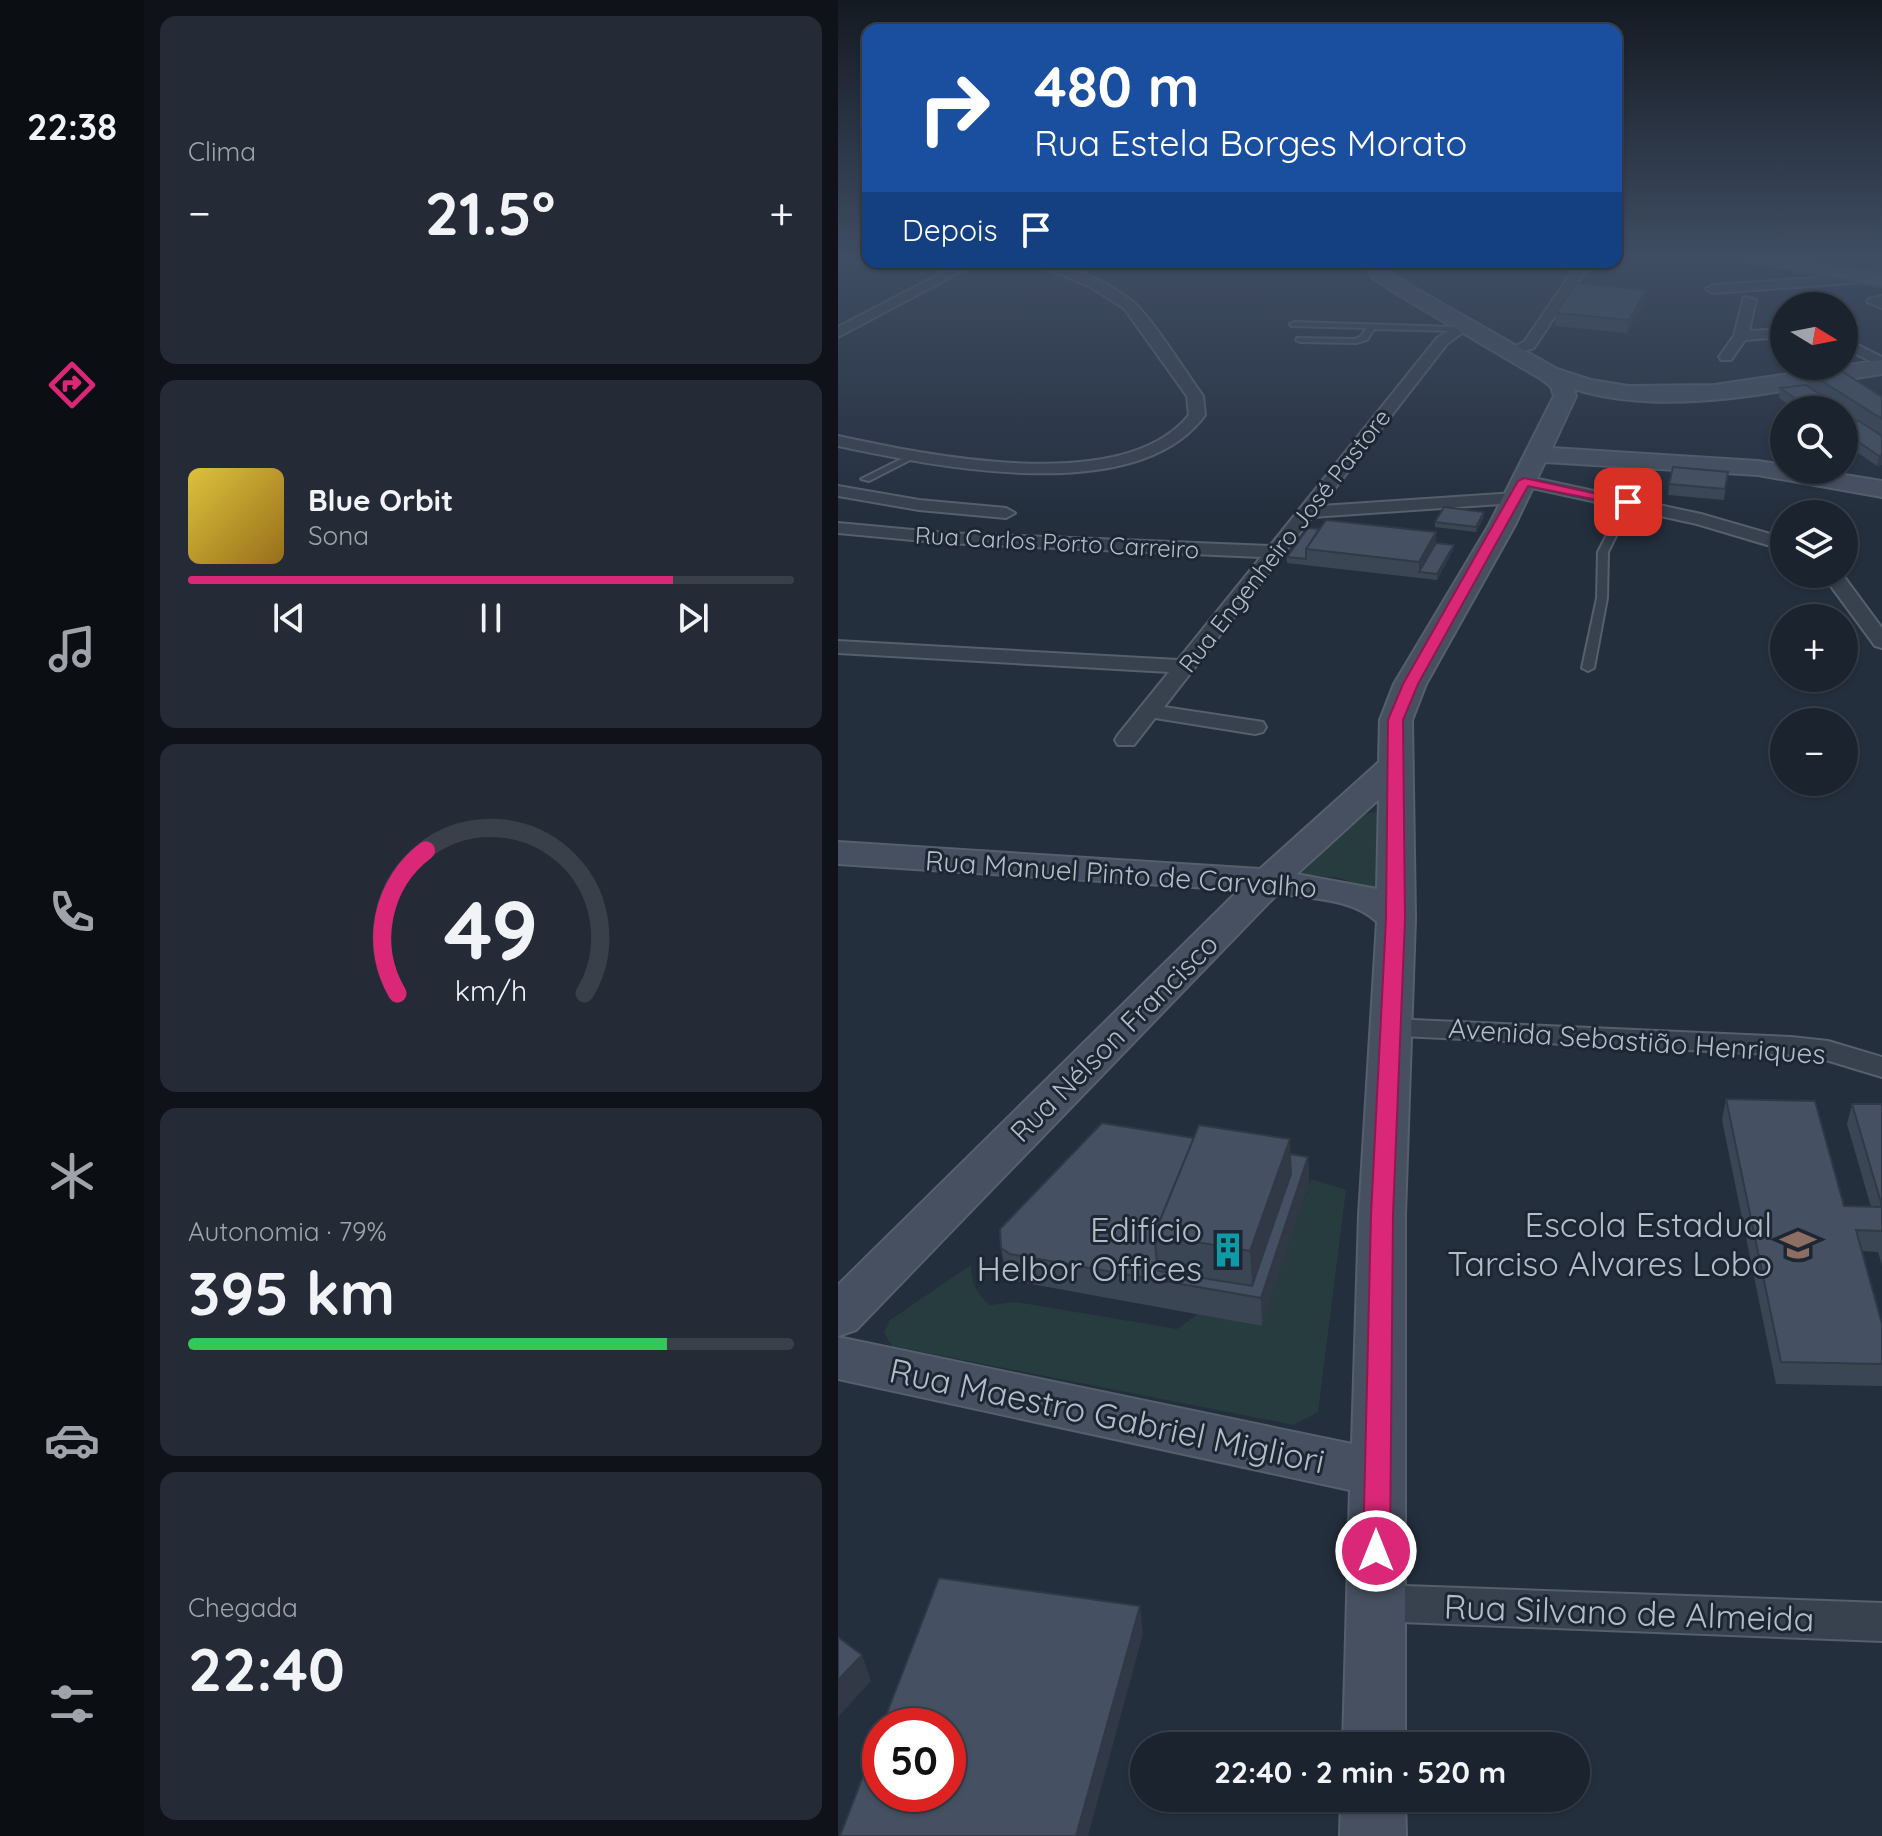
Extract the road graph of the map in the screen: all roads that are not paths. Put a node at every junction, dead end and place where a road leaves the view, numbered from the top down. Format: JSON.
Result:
{"nodes":[{"id":1,"x":1155,"y":341,"type":"edge"},
{"id":2,"x":1447,"y":341,"type":"edge"},
{"id":3,"x":1495,"y":341,"type":"edge"},
{"id":4,"x":1532,"y":341,"type":"edge"},
{"id":5,"x":1738,"y":341,"type":"edge"},
{"id":6,"x":1858,"y":350,"type":"edge"},
{"id":7,"x":1512,"y":351,"type":"junction"},
{"id":8,"x":1726,"y":357,"type":"dead end"},
{"id":9,"x":1882,"y":365,"type":"edge"},
{"id":10,"x":1549,"y":374,"type":"junction"},
{"id":11,"x":1605,"y":392,"type":"junction"},
{"id":12,"x":1562,"y":405,"type":"junction"},
{"id":13,"x":838,"y":441,"type":"edge"},
{"id":14,"x":1538,"y":454,"type":"junction"},
{"id":15,"x":912,"y":457,"type":"junction"},
{"id":16,"x":866,"y":479,"type":"dead end"},
{"id":17,"x":1519,"y":490,"type":"junction"},
{"id":18,"x":838,"y":491,"type":"edge"},
{"id":19,"x":1003,"y":492,"type":"junction"},
{"id":20,"x":1881,"y":492,"type":"edge"},
{"id":21,"x":1628,"y":502,"type":"junction"},
{"id":22,"x":1308,"y":512,"type":"junction"},
{"id":23,"x":838,"y":528,"type":"edge"},
{"id":24,"x":1027,"y":539,"type":"junction"},
{"id":25,"x":1770,"y":540,"type":"edge"},
{"id":26,"x":1277,"y":552,"type":"junction"},
{"id":27,"x":1842,"y":588,"type":"edge"},
{"id":28,"x":1882,"y":642,"type":"edge"},
{"id":29,"x":838,"y":647,"type":"edge"},
{"id":30,"x":1184,"y":667,"type":"junction"},
{"id":31,"x":1588,"y":668,"type":"dead end"},
{"id":32,"x":1150,"y":711,"type":"junction"},
{"id":33,"x":1255,"y":727,"type":"dead end"},
{"id":34,"x":1126,"y":740,"type":"dead end"},
{"id":35,"x":1396,"y":765,"type":"junction"},
{"id":36,"x":838,"y":853,"type":"edge"},
{"id":37,"x":1269,"y":881,"type":"junction"},
{"id":38,"x":1396,"y":919,"type":"junction"},
{"id":39,"x":1390,"y":1028,"type":"junction"},
{"id":40,"x":1882,"y":1067,"type":"edge"},
{"id":41,"x":838,"y":1316,"type":"edge"},
{"id":42,"x":838,"y":1358,"type":"edge"},
{"id":43,"x":1376,"y":1472,"type":"junction"},
{"id":44,"x":1376,"y":1603,"type":"junction"},
{"id":45,"x":1882,"y":1622,"type":"edge"},
{"id":46,"x":1374,"y":1732,"type":"edge"},
{"id":47,"x":1373,"y":1812,"type":"edge"},
{"id":48,"x":1373,"y":1836,"type":"edge"}],
"edges":[{"from":1,"to":19,"type":"street"},
{"from":2,"to":22,"type":"street","name":"Rua Engenheiro José Pastore"},
{"from":3,"to":7,"type":"main road"},
{"from":4,"to":7,"type":"street"},
{"from":5,"to":8,"type":"street"},
{"from":6,"to":9,"type":"street"},
{"from":7,"to":10,"type":"main road"},
{"from":9,"to":11,"type":"main road"},
{"from":10,"to":11,"type":"main road"},
{"from":10,"to":12,"type":"main road"},
{"from":11,"to":12,"type":"main road"},
{"from":12,"to":14,"type":"main road"},
{"from":13,"to":15,"type":"street"},
{"from":14,"to":17,"type":"main road"},
{"from":14,"to":20,"type":"main road"},
{"from":15,"to":16,"type":"lane"},
{"from":15,"to":19,"type":"street"},
{"from":17,"to":21,"type":"street"},
{"from":17,"to":22,"type":"street"},
{"from":17,"to":35,"type":"main road"},
{"from":18,"to":19,"type":"street"},
{"from":19,"to":24,"type":"street"},
{"from":21,"to":25,"type":"street"},
{"from":21,"to":31,"type":"lane"},
{"from":22,"to":26,"type":"street","name":"Rua Engenheiro José Pastore"},
{"from":23,"to":24,"type":"street","name":"Rua Carlos Porto Carreiro"},
{"from":24,"to":26,"type":"street","name":"Rua Carlos Porto Carreiro"},
{"from":26,"to":30,"type":"street","name":"Rua Engenheiro José Pastore"},
{"from":27,"to":28,"type":"street"},
{"from":29,"to":30,"type":"street"},
{"from":30,"to":32,"type":"street","name":"Rua Engenheiro José Pastore"},
{"from":32,"to":33,"type":"street"},
{"from":32,"to":34,"type":"street","name":"Rua Engenheiro José Pastore"},
{"from":35,"to":37,"type":"main road","name":"Rua Nélson Francisco"},
{"from":35,"to":38,"type":"main road"},
{"from":36,"to":37,"type":"main road","name":"Rua Manuel Pinto de Carvalho"},
{"from":37,"to":38,"type":"main road","name":"Rua Manuel Pinto de Carvalho"},
{"from":37,"to":41,"type":"main road","name":"Rua Nélson Francisco"},
{"from":38,"to":39,"type":"main road"},
{"from":39,"to":40,"type":"street","name":"Avenida Sebastião Henriques"},
{"from":39,"to":43,"type":"main road"},
{"from":42,"to":43,"type":"main road","name":"Rua Maestro Gabriel Migliori"},
{"from":43,"to":44,"type":"main road"},
{"from":44,"to":45,"type":"street","name":"Rua Silvano de Almeida"},
{"from":44,"to":46,"type":"main road"},
{"from":47,"to":48,"type":"main road"}]}
